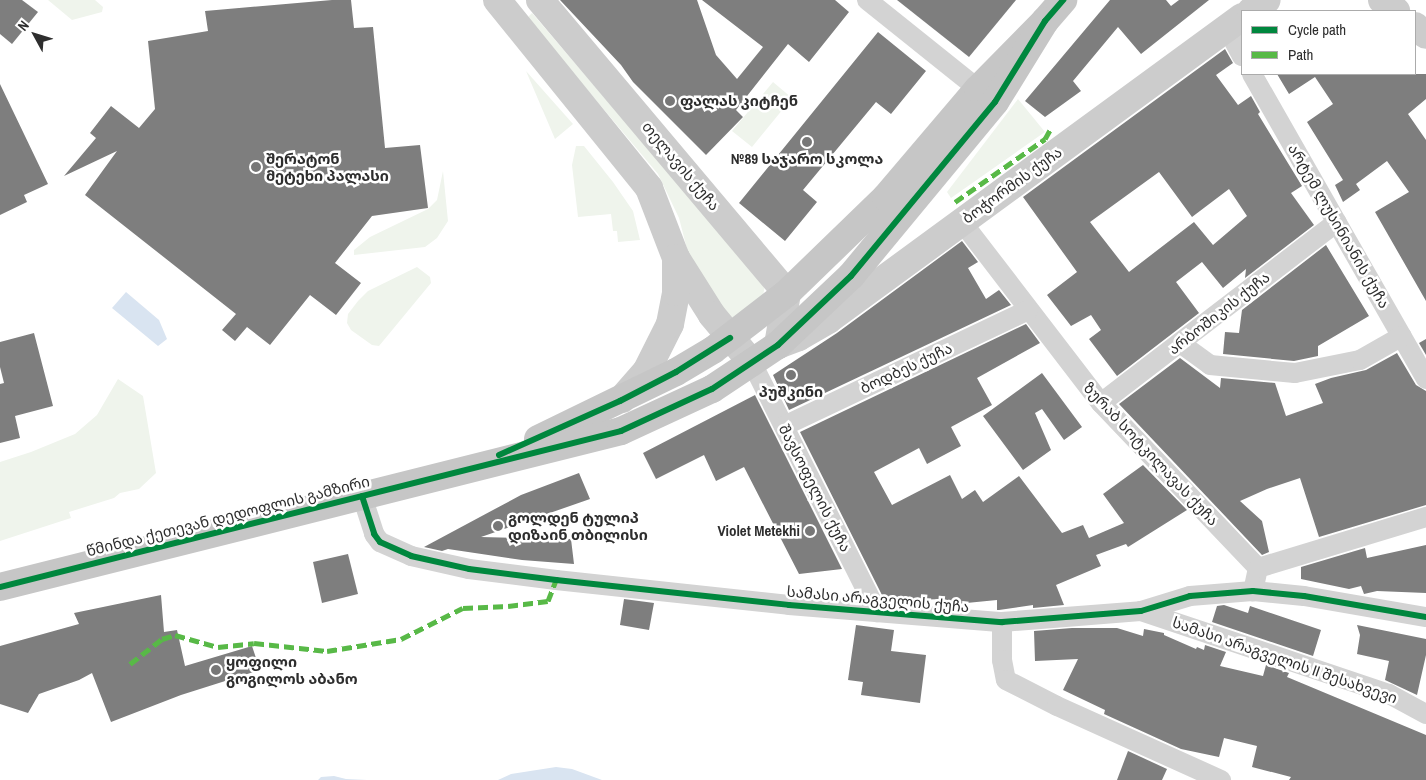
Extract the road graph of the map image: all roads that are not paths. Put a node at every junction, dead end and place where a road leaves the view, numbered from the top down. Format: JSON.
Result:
{"nodes":[{"id":1,"x":497,"y":0,"type":"edge"},
{"id":2,"x":540,"y":0,"type":"edge"},
{"id":3,"x":867,"y":0,"type":"edge"},
{"id":4,"x":1062,"y":0,"type":"edge"},
{"id":5,"x":1267,"y":0,"type":"edge"},
{"id":6,"x":1382,"y":0,"type":"edge"},
{"id":7,"x":1252,"y":10,"type":"edge"},
{"id":8,"x":1395,"y":10,"type":"edge"},
{"id":9,"x":1045,"y":21,"type":"junction"},
{"id":10,"x":1234,"y":23,"type":"edge"},
{"id":11,"x":1416,"y":27,"type":"edge"},
{"id":12,"x":1426,"y":35,"type":"edge"},
{"id":13,"x":1241,"y":52,"type":"edge"},
{"id":14,"x":1253,"y":75,"type":"edge"},
{"id":15,"x":978,"y":89,"type":"junction"},
{"id":16,"x":962,"y":222,"type":"junction"},
{"id":17,"x":1337,"y":222,"type":"junction"},
{"id":18,"x":676,"y":258,"type":"junction"},
{"id":19,"x":788,"y":293,"type":"junction"},
{"id":20,"x":1028,"y":310,"type":"junction"},
{"id":21,"x":1402,"y":336,"type":"junction"},
{"id":22,"x":730,"y":338,"type":"junction"},
{"id":23,"x":1180,"y":343,"type":"junction"},
{"id":24,"x":778,"y":344,"type":"junction"},
{"id":25,"x":752,"y":363,"type":"junction"},
{"id":26,"x":1426,"y":379,"type":"edge"},
{"id":27,"x":620,"y":401,"type":"junction"},
{"id":28,"x":1101,"y":403,"type":"junction"},
{"id":29,"x":784,"y":426,"type":"junction"},
{"id":30,"x":463,"y":471,"type":"junction"},
{"id":31,"x":362,"y":496,"type":"junction"},
{"id":32,"x":1426,"y":517,"type":"edge"},
{"id":33,"x":1258,"y":568,"type":"junction"},
{"id":34,"x":0,"y":587,"type":"edge"},
{"id":35,"x":1253,"y":591,"type":"junction"},
{"id":36,"x":877,"y":612,"type":"junction"},
{"id":37,"x":1141,"y":612,"type":"junction"},
{"id":38,"x":1426,"y":617,"type":"edge"},
{"id":39,"x":1002,"y":622,"type":"junction"},
{"id":40,"x":1426,"y":714,"type":"edge"},
{"id":41,"x":1221,"y":780,"type":"edge"}],
"edges":[{"from":1,"to":18,"type":"street"},
{"from":2,"to":19,"type":"street","name":"თელავის ქუჩა"},
{"from":3,"to":15,"type":"street"},
{"from":4,"to":9,"type":"main road","name":"წმინდა ქეთევან დედოფლის გამზირი"},
{"from":5,"to":7,"type":"street"},
{"from":6,"to":8,"type":"street"},
{"from":9,"to":15,"type":"main road","name":"წმინდა ქეთევან დედოფლის გამზირი"},
{"from":9,"to":24,"type":"main road","name":"წმინდა ქეთევან დედოფლის გამზირი"},
{"from":10,"to":13,"type":"street"},
{"from":10,"to":16,"type":"street","name":"ბოჭორმის ქუჩა"},
{"from":11,"to":12,"type":"street"},
{"from":14,"to":17,"type":"street","name":"არტემ ლუსინიანის ქუჩა"},
{"from":15,"to":19,"type":"main road","name":"წმინდა ქეთევან დედოფლის გამზირი"},
{"from":16,"to":20,"type":"street","name":"ზურაბ სოტკილავას ქუჩა"},
{"from":16,"to":24,"type":"street","name":"ბოჭორმის ქუჩა"},
{"from":17,"to":21,"type":"street","name":"არტემ ლუსინიანის ქუჩა"},
{"from":17,"to":23,"type":"street","name":"არბოშიკის ქუჩა"},
{"from":18,"to":22,"type":"street"},
{"from":18,"to":27,"type":"street"},
{"from":19,"to":22,"type":"main road","name":"წმინდა ქეთევან დედოფლის გამზირი"},
{"from":19,"to":24,"type":"street"},
{"from":20,"to":28,"type":"street","name":"ზურაბ სოტკილავას ქუჩა"},
{"from":20,"to":29,"type":"street","name":"ბოდბეს ქუჩა"},
{"from":21,"to":23,"type":"street"},
{"from":21,"to":26,"type":"street","name":"არტემ ლუსინიანის ქუჩა"},
{"from":22,"to":25,"type":"street"},
{"from":22,"to":27,"type":"main road","name":"წმინდა ქეთევან დედოფლის გამზირი"},
{"from":23,"to":28,"type":"street","name":"არბოშიკის ქუჩა"},
{"from":24,"to":25,"type":"main road","name":"წმინდა ქეთევან დედოფლის გამზირი"},
{"from":25,"to":29,"type":"street","name":"შავსოფელის ქუჩა"},
{"from":25,"to":30,"type":"main road","name":"წმინდა ქეთევან დედოფლის გამზირი"},
{"from":27,"to":30,"type":"main road","name":"წმინდა ქეთევან დედოფლის გამზირი"},
{"from":28,"to":33,"type":"street","name":"ზურაბ სოტკილავას ქუჩა"},
{"from":29,"to":36,"type":"street","name":"შავსოფელის ქუჩა"},
{"from":30,"to":31,"type":"main road","name":"წმინდა ქეთევან დედოფლის გამზირი"},
{"from":31,"to":34,"type":"main road","name":"წმინდა ქეთევან დედოფლის გამზირი"},
{"from":31,"to":36,"type":"street","name":"სამასი არაგველის ქუჩა"},
{"from":32,"to":33,"type":"street"},
{"from":33,"to":35,"type":"street"},
{"from":35,"to":37,"type":"street","name":"სამასი არაგველის ქუჩა"},
{"from":35,"to":38,"type":"street","name":"სამასი არაგველის ქუჩა"},
{"from":36,"to":39,"type":"street","name":"სამასი არაგველის ქუჩა"},
{"from":37,"to":39,"type":"street","name":"სამასი არაგველის ქუჩა"},
{"from":37,"to":40,"type":"street","name":"სამასი არაგველის II შესახვევი"},
{"from":39,"to":41,"type":"street"}]}
